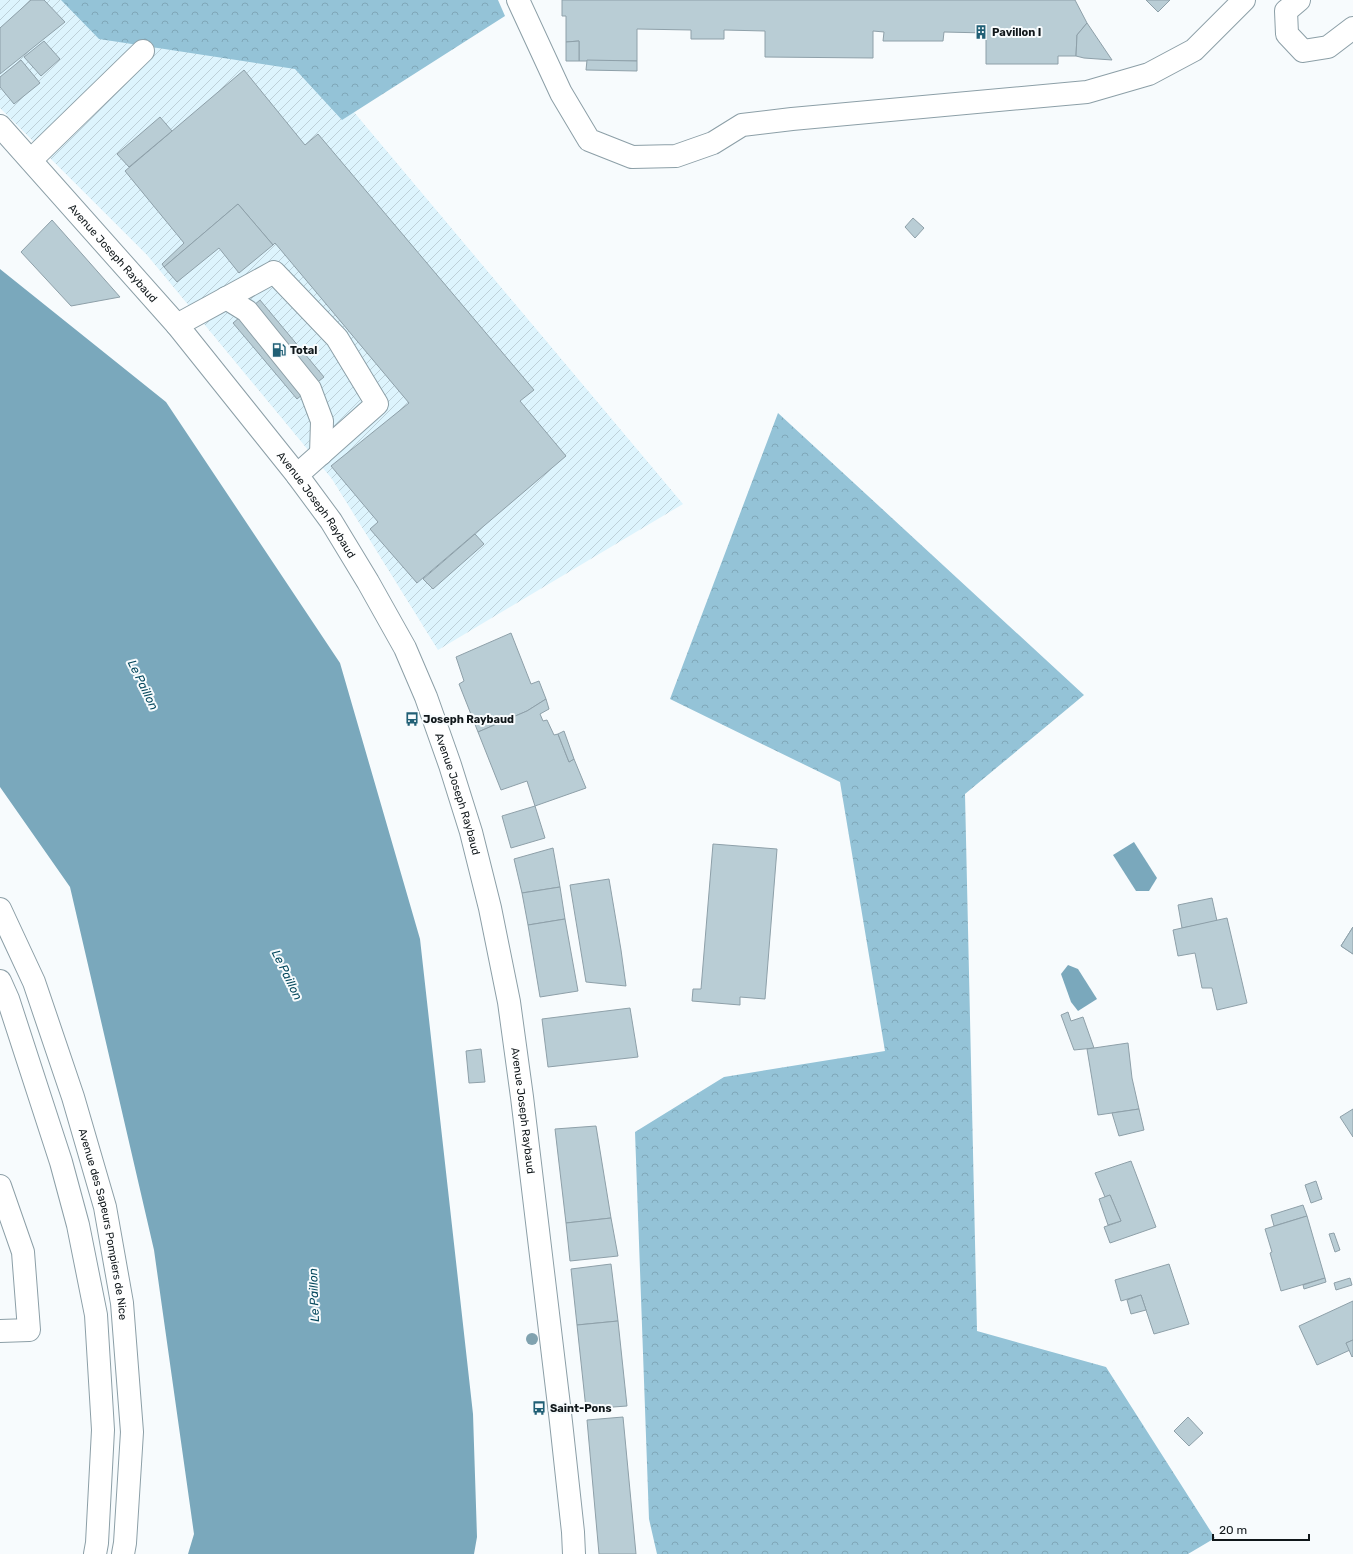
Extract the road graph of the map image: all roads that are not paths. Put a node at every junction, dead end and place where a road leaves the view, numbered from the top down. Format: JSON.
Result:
{"nodes":[{"id":1,"x":518,"y":0,"type":"edge"},
{"id":2,"x":1244,"y":0,"type":"edge"},
{"id":3,"x":1299,"y":0,"type":"edge"},
{"id":4,"x":1353,"y":28,"type":"edge"},
{"id":5,"x":143,"y":51,"type":"dead end"},
{"id":6,"x":0,"y":126,"type":"edge"},
{"id":7,"x":30,"y":160,"type":"junction"},
{"id":8,"x":226,"y":298,"type":"junction"},
{"id":9,"x":177,"y":325,"type":"junction"},
{"id":10,"x":321,"y":454,"type":"junction"},
{"id":11,"x":297,"y":475,"type":"junction"},
{"id":12,"x":0,"y":909,"type":"edge"},
{"id":13,"x":0,"y":981,"type":"edge"},
{"id":14,"x":0,"y":1186,"type":"edge"},
{"id":15,"x":0,"y":1331,"type":"edge"},
{"id":16,"x":94,"y":1554,"type":"edge"},
{"id":17,"x":123,"y":1554,"type":"edge"},
{"id":18,"x":574,"y":1554,"type":"edge"}],
"edges":[{"from":1,"to":2,"type":"main road"},
{"from":3,"to":4,"type":"main road"},
{"from":5,"to":7,"type":"main road"},
{"from":6,"to":7,"type":"main road","name":"Avenue Joseph Raybaud"},
{"from":7,"to":9,"type":"main road","name":"Avenue Joseph Raybaud"},
{"from":8,"to":9,"type":"main road"},
{"from":8,"to":10,"type":"main road"},
{"from":8,"to":10,"type":"main road"},
{"from":9,"to":11,"type":"main road","name":"Avenue Joseph Raybaud"},
{"from":10,"to":11,"type":"main road"},
{"from":11,"to":18,"type":"main road","name":"Avenue Joseph Raybaud"},
{"from":12,"to":17,"type":"main road","name":"Avenue des Sapeurs Pompiers de Nice"},
{"from":13,"to":16,"type":"main road"},
{"from":14,"to":15,"type":"main road"}]}
